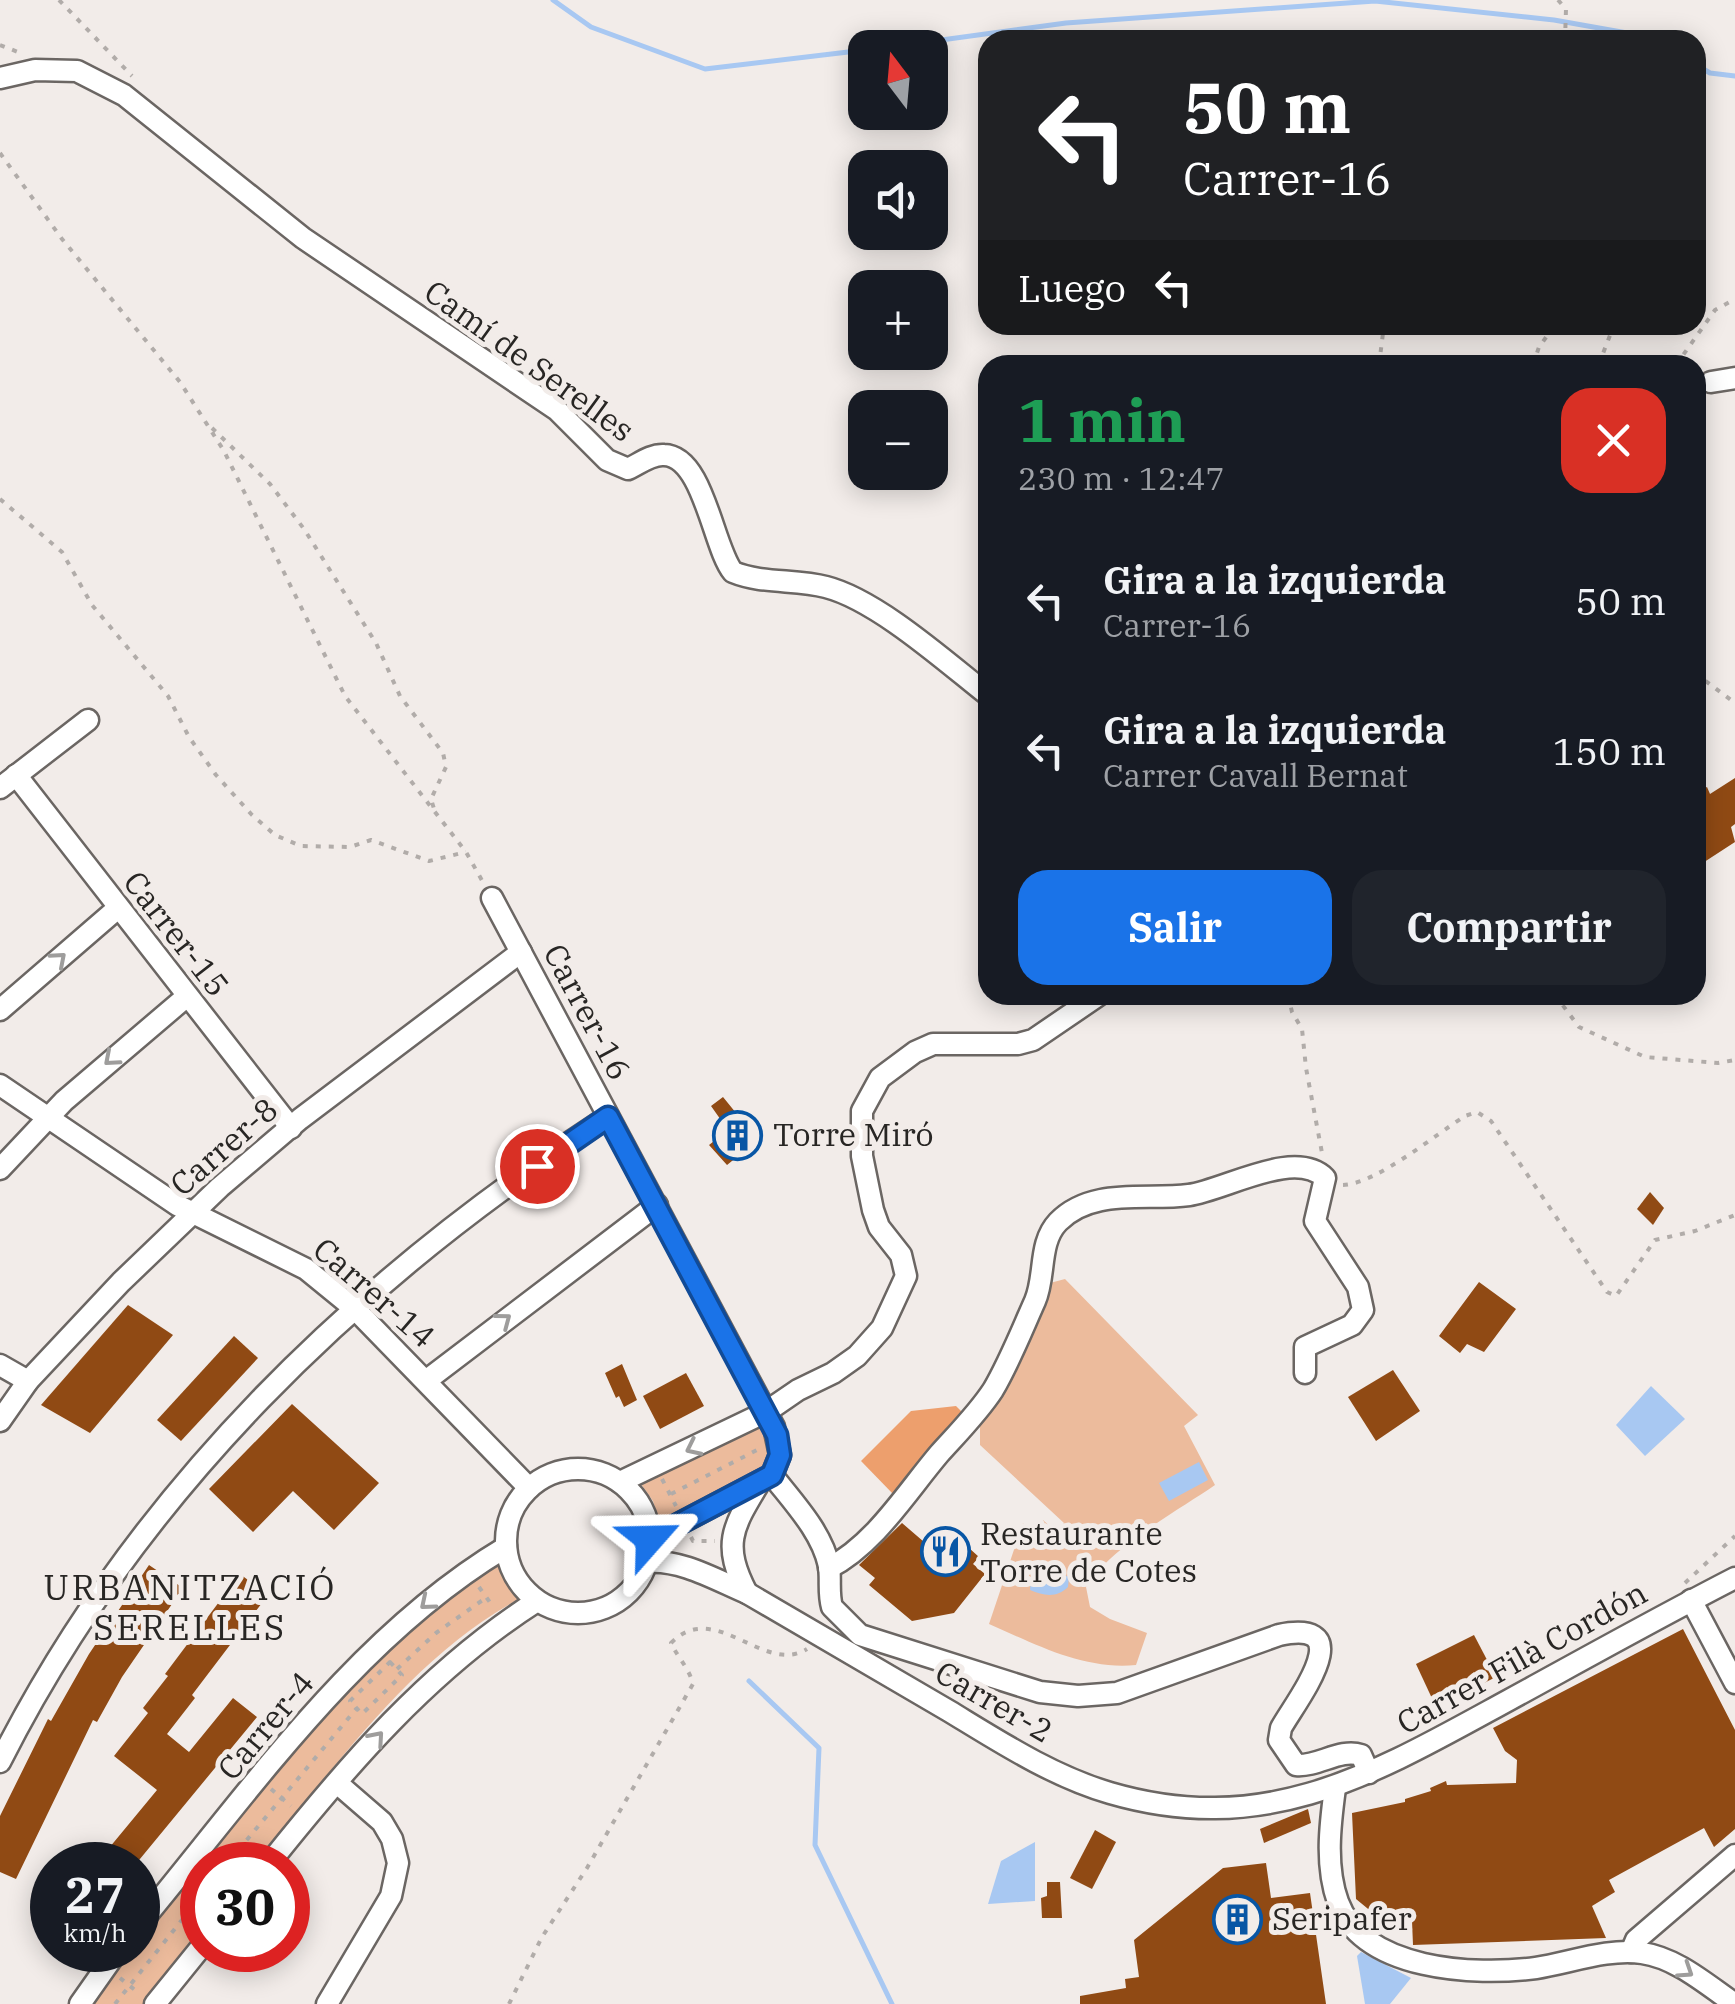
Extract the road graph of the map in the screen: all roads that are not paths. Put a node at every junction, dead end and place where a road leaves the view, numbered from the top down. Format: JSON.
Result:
{"nodes":[{"id":1,"x":0,"y":78,"type":"edge"},
{"id":2,"x":1735,"y":378,"type":"edge"},
{"id":3,"x":1712,"y":382,"type":"dead end"},
{"id":4,"x":978,"y":688,"type":"edge"},
{"id":5,"x":88,"y":720,"type":"dead end"},
{"id":6,"x":8,"y":782,"type":"edge"},
{"id":7,"x":492,"y":898,"type":"road end"},
{"id":8,"x":118,"y":908,"type":"junction"},
{"id":9,"x":520,"y":952,"type":"junction"},
{"id":10,"x":186,"y":997,"type":"junction"},
{"id":11,"x":1084,"y":1005,"type":"edge"},
{"id":12,"x":0,"y":1010,"type":"edge"},
{"id":13,"x":0,"y":1085,"type":"edge"},
{"id":14,"x":47,"y":1117,"type":"junction"},
{"id":15,"x":608,"y":1117,"type":"junction"},
{"id":16,"x":291,"y":1128,"type":"junction"},
{"id":17,"x":0,"y":1169,"type":"edge"},
{"id":18,"x":657,"y":1205,"type":"junction"},
{"id":19,"x":196,"y":1213,"type":"junction"},
{"id":20,"x":355,"y":1309,"type":"junction"},
{"id":21,"x":0,"y":1366,"type":"edge"},
{"id":22,"x":1305,"y":1373,"type":"dead end"},
{"id":23,"x":427,"y":1380,"type":"junction"},
{"id":24,"x":28,"y":1381,"type":"junction"},
{"id":25,"x":766,"y":1412,"type":"junction"},
{"id":26,"x":0,"y":1421,"type":"edge"},
{"id":27,"x":765,"y":1480,"type":"junction"},
{"id":28,"x":620,"y":1482,"type":"junction"},
{"id":29,"x":528,"y":1488,"type":"junction"},
{"id":30,"x":650,"y":1539,"type":"junction"},
{"id":31,"x":506,"y":1547,"type":"junction"},
{"id":32,"x":647,"y":1562,"type":"junction"},
{"id":33,"x":830,"y":1568,"type":"junction"},
{"id":34,"x":1735,"y":1578,"type":"edge"},
{"id":35,"x":747,"y":1592,"type":"junction"},
{"id":36,"x":1690,"y":1600,"type":"junction"},
{"id":37,"x":537,"y":1601,"type":"junction"},
{"id":38,"x":1735,"y":1683,"type":"edge"},
{"id":39,"x":0,"y":1762,"type":"edge"},
{"id":40,"x":1369,"y":1774,"type":"junction"},
{"id":41,"x":337,"y":1784,"type":"junction"},
{"id":42,"x":1336,"y":1788,"type":"junction"},
{"id":43,"x":288,"y":1842,"type":"edge"},
{"id":44,"x":1735,"y":1855,"type":"edge"},
{"id":45,"x":160,"y":1900,"type":"edge"},
{"id":46,"x":1630,"y":1952,"type":"junction"},
{"id":47,"x":180,"y":1968,"type":"edge"},
{"id":48,"x":102,"y":1972,"type":"edge"},
{"id":49,"x":148,"y":1999,"type":"edge"},
{"id":50,"x":80,"y":2004,"type":"edge"},
{"id":51,"x":327,"y":2004,"type":"edge"},
{"id":52,"x":1735,"y":2004,"type":"edge"}],
"edges":[{"from":1,"to":4,"type":"street","name":"Camí de Serelles"},
{"from":2,"to":3,"type":"street"},
{"from":5,"to":6,"type":"street"},
{"from":6,"to":8,"type":"street","name":"Carrer-15"},
{"from":7,"to":9,"type":"street","name":"Carrer-16"},
{"from":8,"to":10,"type":"street","name":"Carrer-15"},
{"from":12,"to":8,"type":"street","one_way":true},
{"from":9,"to":15,"type":"street","name":"Carrer-16"},
{"from":9,"to":16,"type":"street","name":"Carrer-8"},
{"from":10,"to":14,"type":"street","one_way":true},
{"from":10,"to":16,"type":"street","name":"Carrer-15"},
{"from":11,"to":25,"type":"street"},
{"from":13,"to":14,"type":"street","name":"Carrer-14"},
{"from":14,"to":17,"type":"street"},
{"from":14,"to":19,"type":"street","name":"Carrer-14"},
{"from":15,"to":18,"type":"street","name":"Carrer-16"},
{"from":15,"to":20,"type":"street"},
{"from":16,"to":19,"type":"street","name":"Carrer-8"},
{"from":23,"to":18,"type":"street","one_way":true},
{"from":18,"to":25,"type":"street","name":"Carrer-16"},
{"from":19,"to":20,"type":"street","name":"Carrer-14"},
{"from":19,"to":24,"type":"street","name":"Carrer-8"},
{"from":20,"to":23,"type":"street","name":"Carrer-14"},
{"from":20,"to":39,"type":"street"},
{"from":21,"to":24,"type":"street"},
{"from":22,"to":33,"type":"street"},
{"from":23,"to":29,"type":"street","name":"Carrer-14"},
{"from":24,"to":26,"type":"street","name":"Carrer-8"},
{"from":25,"to":27,"type":"street","name":"Carrer-16"},
{"from":25,"to":28,"type":"street","one_way":true},
{"from":27,"to":30,"type":"street"},
{"from":27,"to":33,"type":"street"},
{"from":27,"to":35,"type":"street"},
{"from":28,"to":29,"type":"street"},
{"from":28,"to":30,"type":"street"},
{"from":29,"to":31,"type":"street"},
{"from":30,"to":32,"type":"street"},
{"from":31,"to":37,"type":"street"},
{"from":31,"to":45,"type":"street","name":"Carrer-4","one_way":true},
{"from":32,"to":35,"type":"street","name":"Carrer-2"},
{"from":32,"to":37,"type":"street"},
{"from":33,"to":40,"type":"street"},
{"from":34,"to":36,"type":"street","name":"Carrer Filà Cordón"},
{"from":35,"to":42,"type":"street","name":"Carrer-2"},
{"from":36,"to":38,"type":"street"},
{"from":36,"to":40,"type":"street","name":"Carrer Filà Cordón"},
{"from":41,"to":37,"type":"street","one_way":true},
{"from":40,"to":42,"type":"street","name":"Carrer Filà Cordón"},
{"from":41,"to":43,"type":"street"},
{"from":41,"to":51,"type":"street"},
{"from":42,"to":46,"type":"street"},
{"from":44,"to":46,"type":"street"},
{"from":46,"to":52,"type":"street","one_way":true},
{"from":47,"to":49,"type":"street"},
{"from":48,"to":50,"type":"street"}]}
